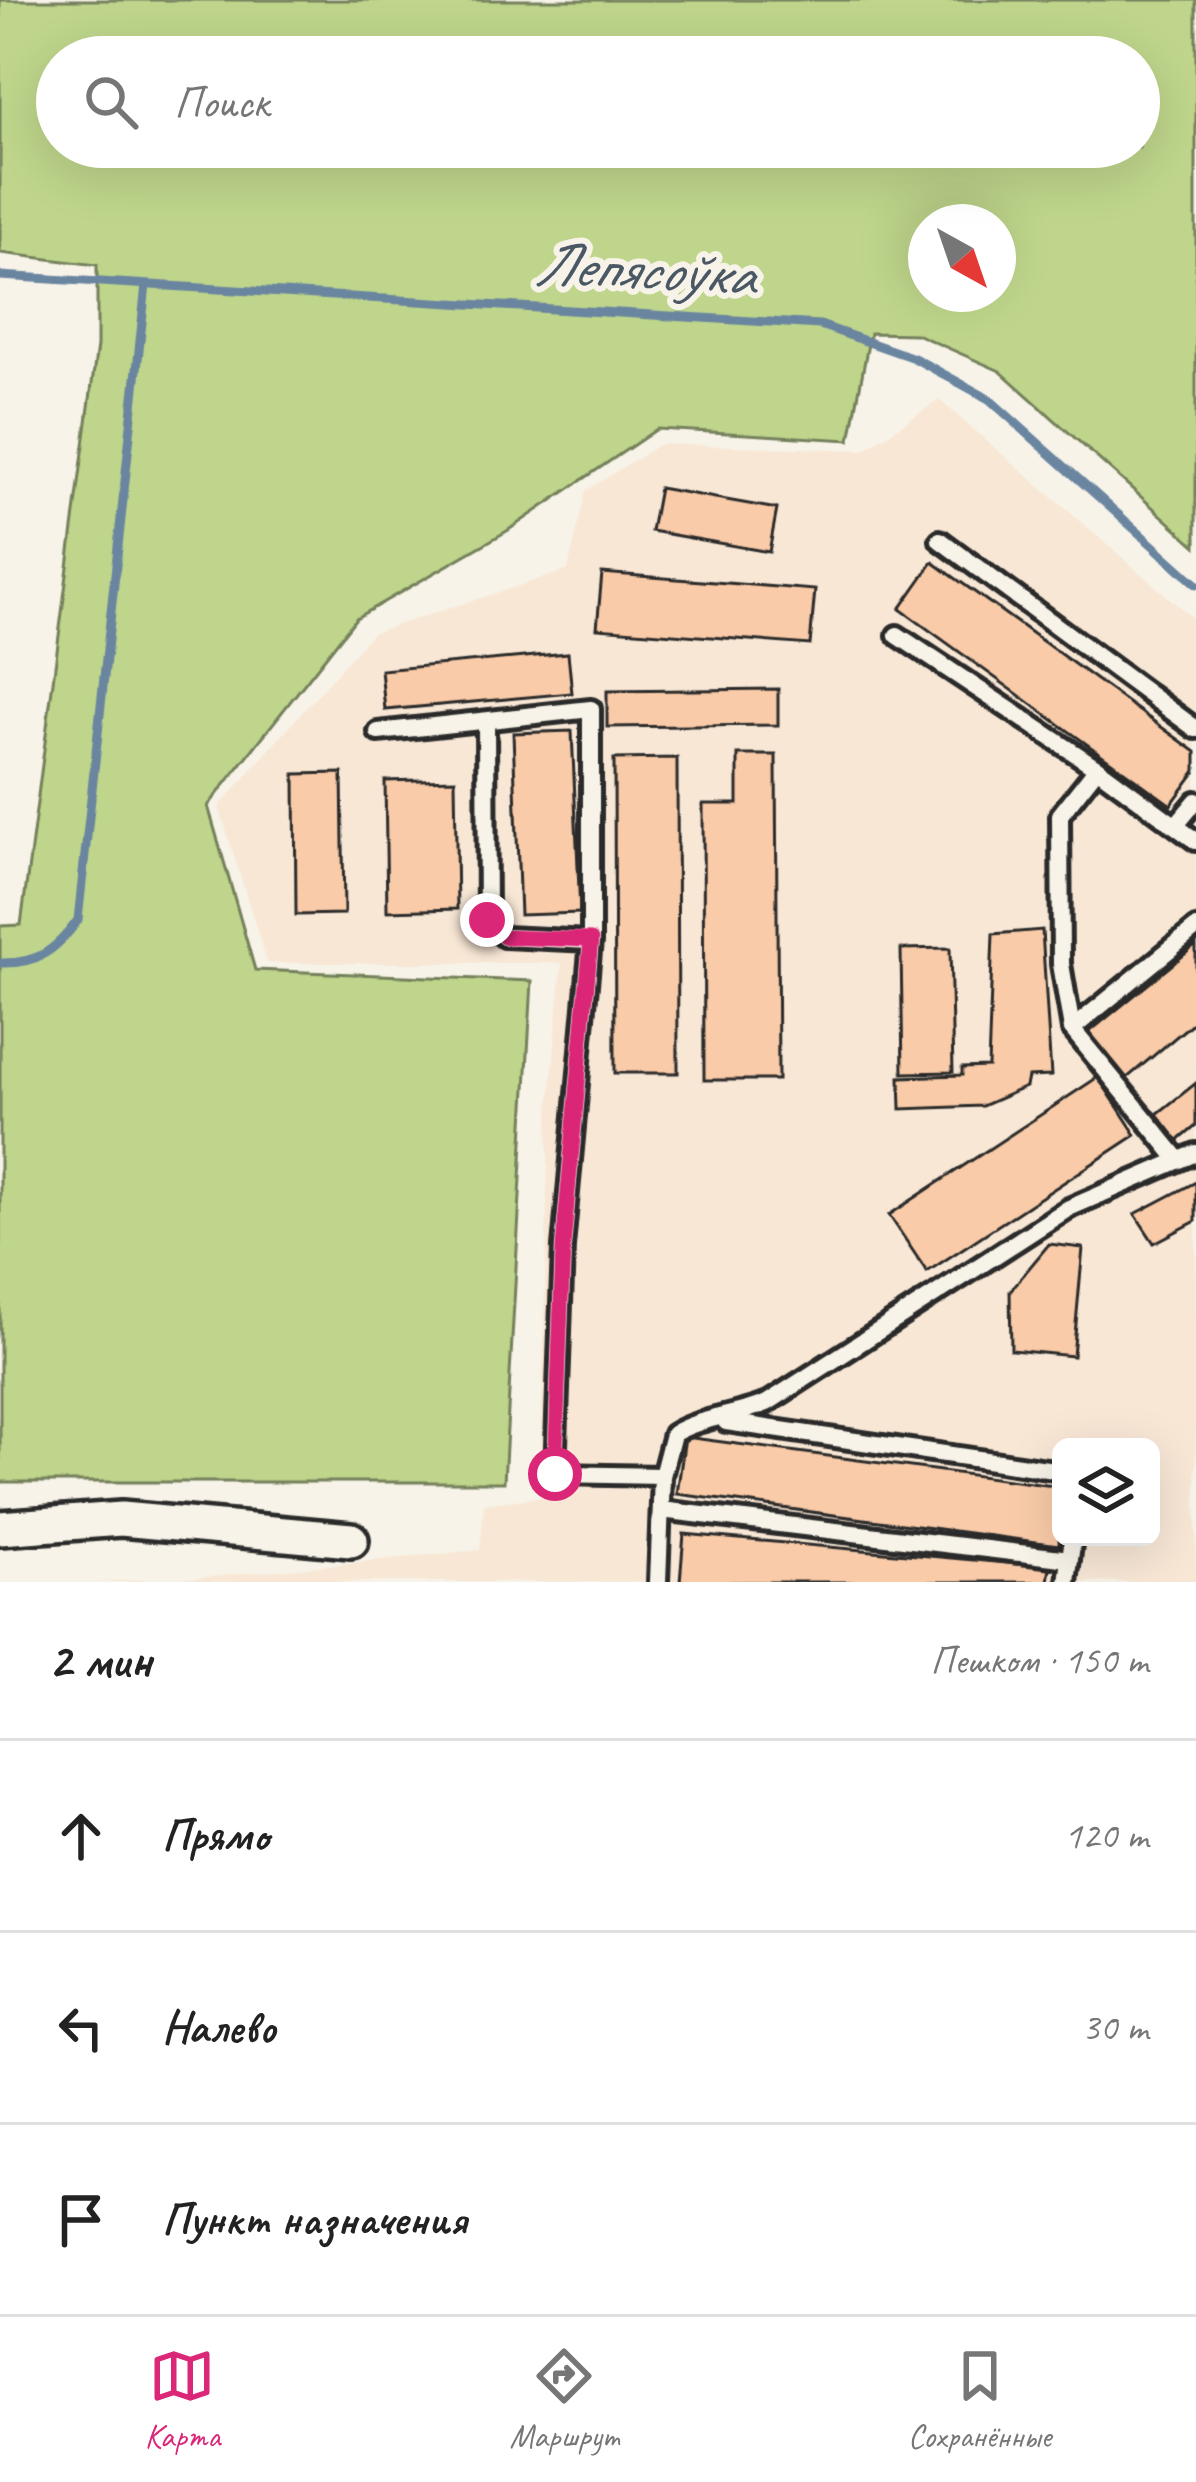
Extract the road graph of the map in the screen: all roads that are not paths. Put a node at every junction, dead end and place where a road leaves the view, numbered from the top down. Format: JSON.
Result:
{"nodes":[{"id":1,"x":940,"y":540,"type":"dead end"},
{"id":2,"x":897,"y":635,"type":"dead end"},
{"id":3,"x":486,"y":721,"type":"junction"},
{"id":4,"x":1196,"y":729,"type":"edge"},
{"id":5,"x":378,"y":732,"type":"dead end"},
{"id":6,"x":1097,"y":768,"type":"junction"},
{"id":7,"x":1196,"y":801,"type":"edge"},
{"id":8,"x":1176,"y":825,"type":"junction"},
{"id":9,"x":1196,"y":841,"type":"edge"},
{"id":10,"x":1196,"y":928,"type":"edge"},
{"id":11,"x":591,"y":940,"type":"junction"},
{"id":12,"x":1072,"y":1029,"type":"junction"},
{"id":13,"x":1188,"y":1157,"type":"edge"},
{"id":14,"x":713,"y":1420,"type":"junction"},
{"id":15,"x":1052,"y":1470,"type":"edge"},
{"id":16,"x":662,"y":1476,"type":"junction"},
{"id":17,"x":661,"y":1510,"type":"junction"},
{"id":18,"x":0,"y":1528,"type":"edge"},
{"id":19,"x":351,"y":1540,"type":"dead end"},
{"id":20,"x":1072,"y":1546,"type":"edge"},
{"id":21,"x":1070,"y":1559,"type":"junction"},
{"id":22,"x":658,"y":1582,"type":"edge"},
{"id":23,"x":1067,"y":1582,"type":"edge"}],
"edges":[{"from":1,"to":4,"type":"lane"},
{"from":2,"to":6,"type":"lane"},
{"from":3,"to":5,"type":"lane"},
{"from":3,"to":11,"type":"lane"},
{"from":3,"to":11,"type":"lane"},
{"from":6,"to":8,"type":"lane"},
{"from":6,"to":12,"type":"lane"},
{"from":7,"to":8,"type":"lane"},
{"from":8,"to":9,"type":"lane"},
{"from":10,"to":12,"type":"lane"},
{"from":11,"to":16,"type":"lane"},
{"from":12,"to":13,"type":"lane"},
{"from":13,"to":14,"type":"lane"},
{"from":14,"to":15,"type":"lane"},
{"from":14,"to":16,"type":"lane"},
{"from":16,"to":17,"type":"lane"},
{"from":17,"to":21,"type":"lane"},
{"from":17,"to":22,"type":"lane"},
{"from":18,"to":19,"type":"street"},
{"from":20,"to":21,"type":"lane"},
{"from":21,"to":23,"type":"lane"}]}
